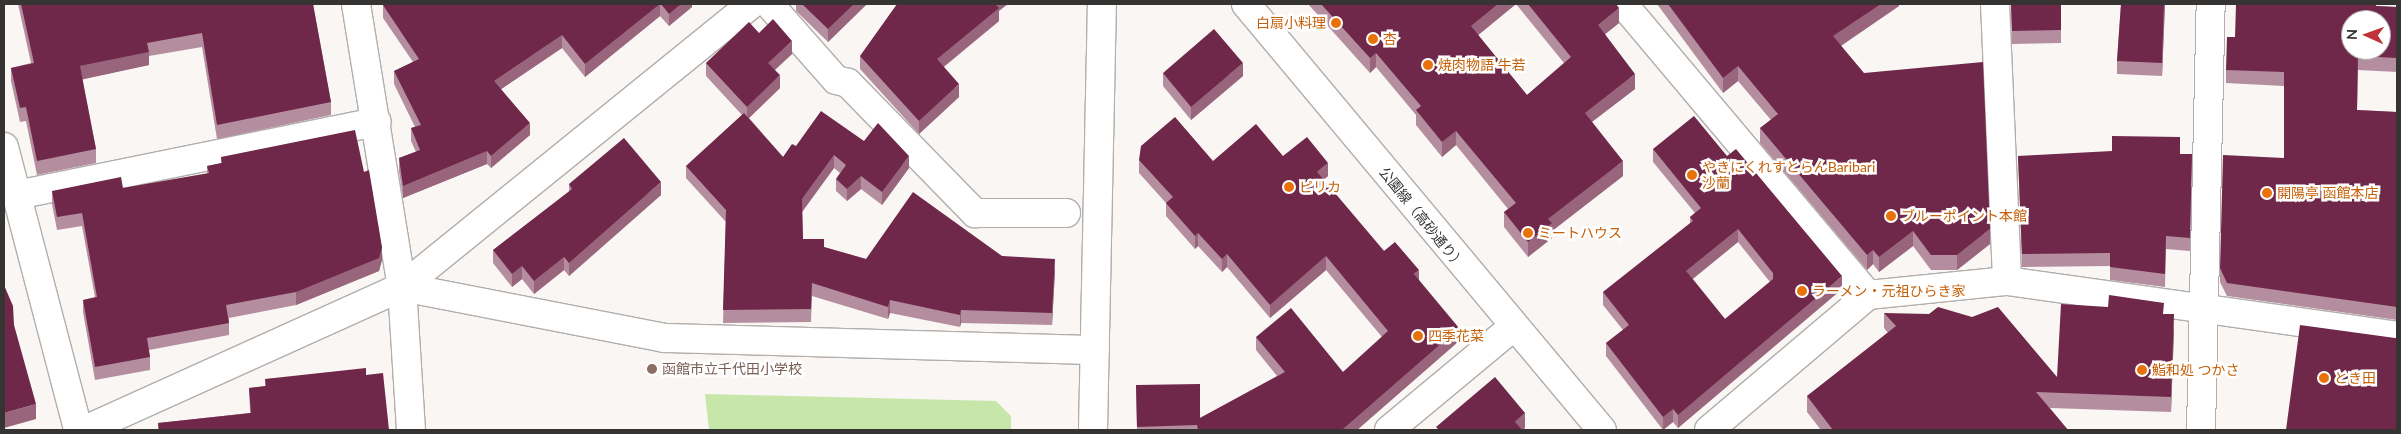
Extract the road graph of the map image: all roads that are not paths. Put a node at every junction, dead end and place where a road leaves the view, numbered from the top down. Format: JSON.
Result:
{"nodes":[{"id":1,"x":356,"y":4,"type":"edge"},
{"id":2,"x":752,"y":4,"type":"edge"},
{"id":3,"x":769,"y":4,"type":"edge"},
{"id":4,"x":1102,"y":4,"type":"edge"},
{"id":5,"x":1246,"y":4,"type":"edge"},
{"id":6,"x":1623,"y":4,"type":"edge"},
{"id":7,"x":1995,"y":4,"type":"edge"},
{"id":8,"x":2211,"y":4,"type":"edge"},
{"id":9,"x":378,"y":122,"type":"junction"},
{"id":10,"x":4,"y":147,"type":"edge"},
{"id":11,"x":17,"y":195,"type":"junction"},
{"id":12,"x":1066,"y":213,"type":"dead end"},
{"id":13,"x":2007,"y":282,"type":"junction"},
{"id":14,"x":402,"y":287,"type":"junction"},
{"id":15,"x":1868,"y":294,"type":"junction"},
{"id":16,"x":2204,"y":311,"type":"junction"},
{"id":17,"x":1512,"y":328,"type":"junction"},
{"id":18,"x":2397,"y":336,"type":"edge"},
{"id":19,"x":1095,"y":350,"type":"junction"},
{"id":20,"x":78,"y":430,"type":"edge"},
{"id":21,"x":85,"y":430,"type":"edge"},
{"id":22,"x":411,"y":430,"type":"edge"},
{"id":23,"x":1093,"y":430,"type":"edge"},
{"id":24,"x":1389,"y":430,"type":"edge"},
{"id":25,"x":1602,"y":430,"type":"edge"},
{"id":26,"x":1709,"y":430,"type":"edge"},
{"id":27,"x":2201,"y":430,"type":"edge"}],
"edges":[{"from":1,"to":9,"type":"street"},
{"from":2,"to":14,"type":"street"},
{"from":3,"to":12,"type":"street"},
{"from":4,"to":19,"type":"street"},
{"from":5,"to":17,"type":"street","name":"公園線（高砂通り）"},
{"from":6,"to":15,"type":"street"},
{"from":7,"to":13,"type":"street"},
{"from":8,"to":16,"type":"street"},
{"from":9,"to":11,"type":"street"},
{"from":9,"to":14,"type":"street"},
{"from":10,"to":11,"type":"street"},
{"from":11,"to":20,"type":"street"},
{"from":13,"to":15,"type":"street"},
{"from":13,"to":16,"type":"street"},
{"from":14,"to":19,"type":"street"},
{"from":14,"to":21,"type":"street"},
{"from":14,"to":22,"type":"street"},
{"from":15,"to":26,"type":"street"},
{"from":16,"to":18,"type":"street"},
{"from":16,"to":27,"type":"street"},
{"from":17,"to":24,"type":"street"},
{"from":17,"to":25,"type":"street","name":"公園線（高砂通り）"},
{"from":19,"to":23,"type":"street"}]}
